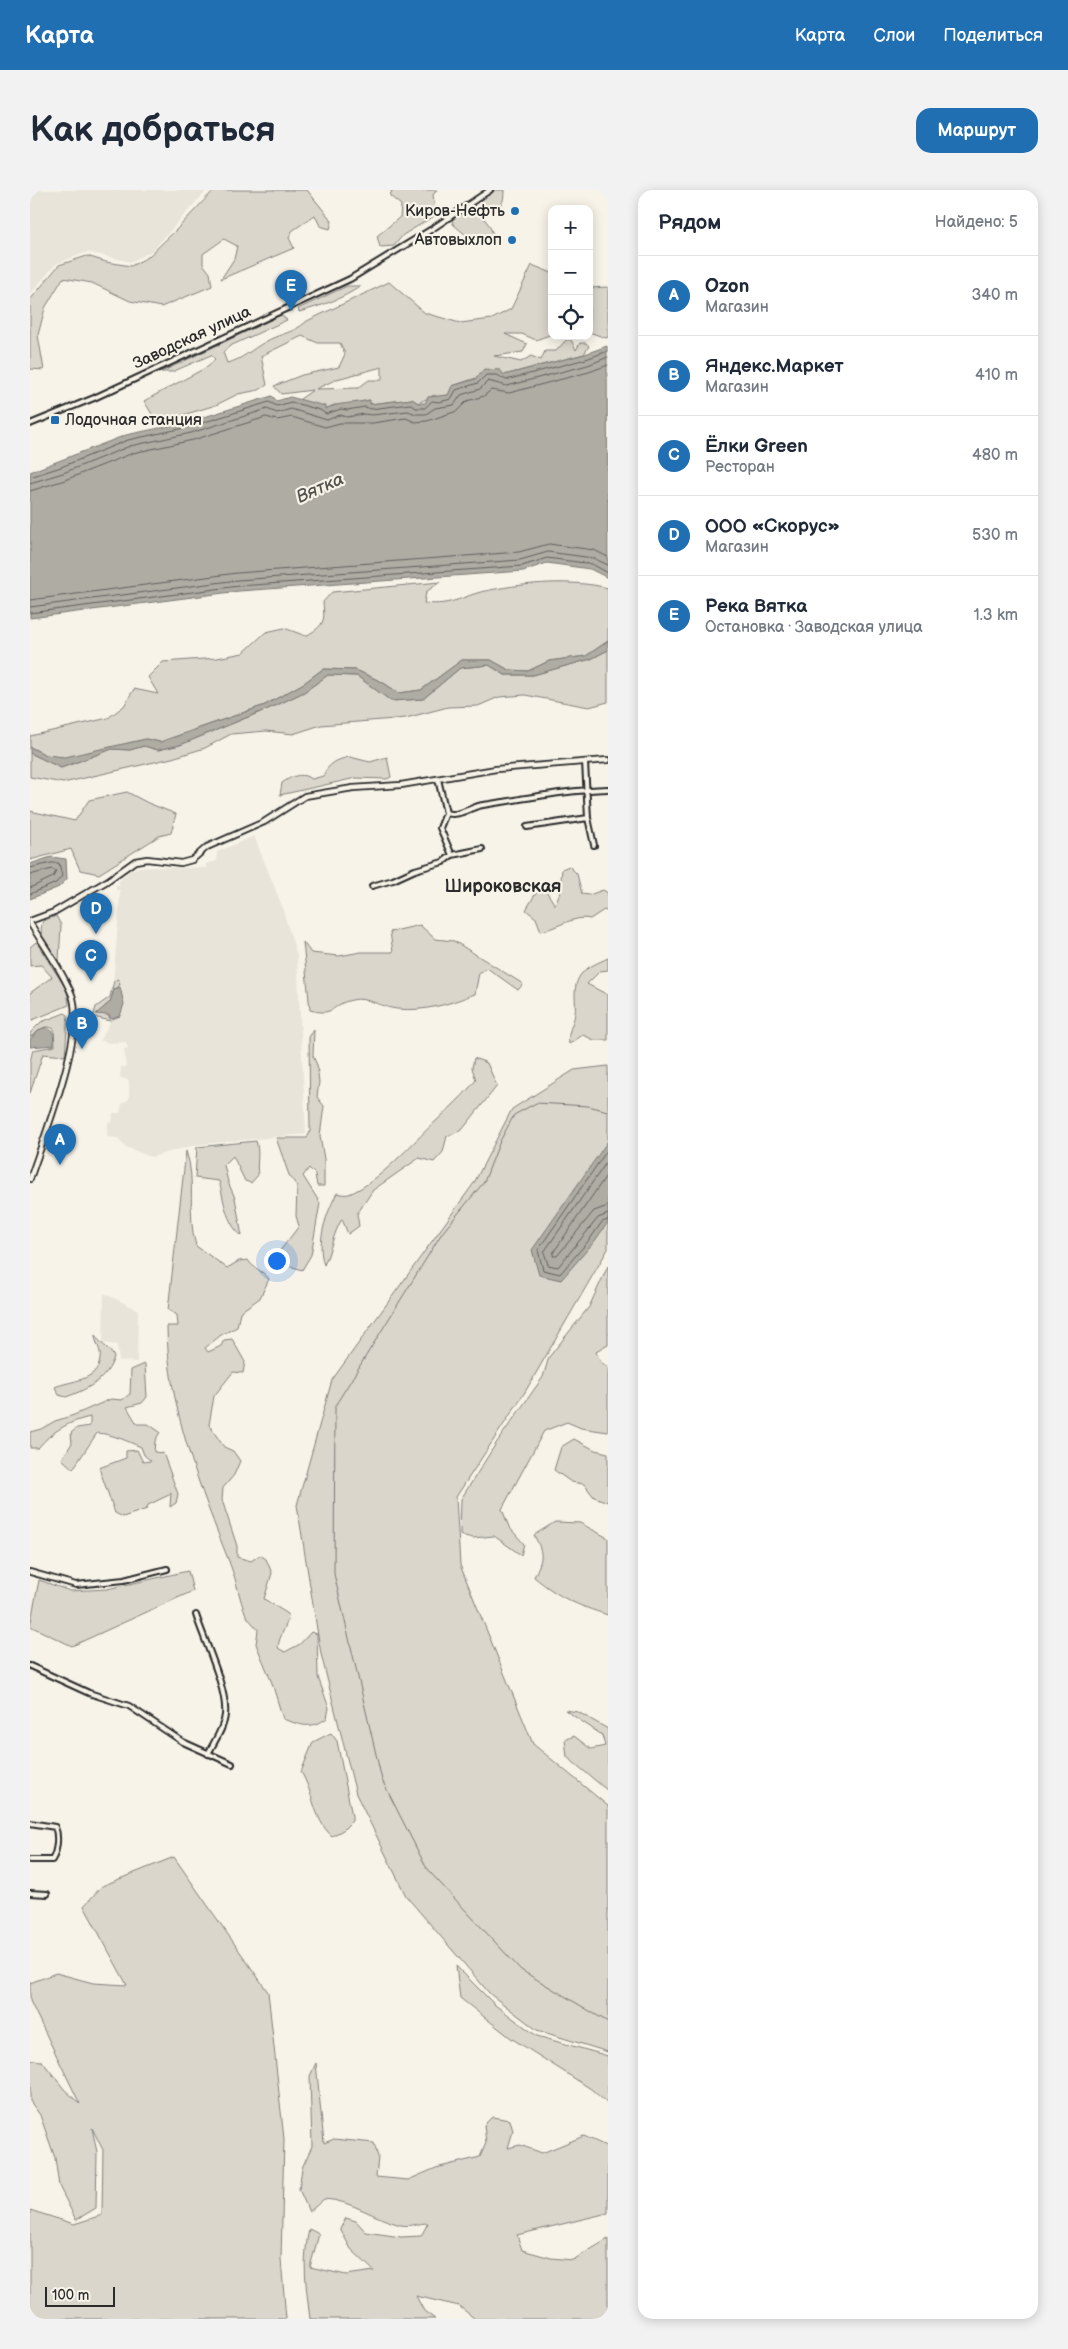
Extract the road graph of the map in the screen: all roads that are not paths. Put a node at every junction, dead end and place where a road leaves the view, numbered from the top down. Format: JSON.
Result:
{"nodes":[{"id":1,"x":490,"y":190,"type":"edge"},
{"id":2,"x":30,"y":424,"type":"edge"},
{"id":3,"x":608,"y":760,"type":"edge"},
{"id":4,"x":585,"y":762,"type":"junction"},
{"id":5,"x":438,"y":779,"type":"junction"},
{"id":6,"x":587,"y":789,"type":"junction"},
{"id":7,"x":608,"y":789,"type":"edge"},
{"id":8,"x":446,"y":813,"type":"junction"},
{"id":9,"x":588,"y":818,"type":"junction"},
{"id":10,"x":527,"y":827,"type":"dead end"},
{"id":11,"x":594,"y":846,"type":"dead end"},
{"id":12,"x":482,"y":849,"type":"dead end"},
{"id":13,"x":452,"y":855,"type":"junction"},
{"id":14,"x":372,"y":886,"type":"dead end"},
{"id":15,"x":30,"y":922,"type":"edge"},
{"id":16,"x":30,"y":1179,"type":"edge"},
{"id":17,"x":167,"y":1569,"type":"dead end"},
{"id":18,"x":30,"y":1572,"type":"edge"},
{"id":19,"x":196,"y":1615,"type":"dead end"},
{"id":20,"x":30,"y":1666,"type":"edge"},
{"id":21,"x":208,"y":1754,"type":"junction"},
{"id":22,"x":232,"y":1764,"type":"dead end"},
{"id":23,"x":30,"y":1823,"type":"edge"},
{"id":24,"x":30,"y":1860,"type":"edge"},
{"id":25,"x":30,"y":1893,"type":"edge"},
{"id":26,"x":48,"y":1894,"type":"dead end"}],
"edges":[{"from":1,"to":2,"type":"street","name":"Заводская улица"},
{"from":3,"to":4,"type":"street"},
{"from":4,"to":5,"type":"street"},
{"from":4,"to":6,"type":"street"},
{"from":5,"to":8,"type":"street"},
{"from":5,"to":15,"type":"street"},
{"from":6,"to":7,"type":"street"},
{"from":6,"to":8,"type":"street"},
{"from":6,"to":9,"type":"street"},
{"from":8,"to":13,"type":"street"},
{"from":9,"to":10,"type":"street"},
{"from":9,"to":11,"type":"street"},
{"from":12,"to":13,"type":"street"},
{"from":13,"to":14,"type":"street"},
{"from":15,"to":16,"type":"street"},
{"from":17,"to":18,"type":"street"},
{"from":19,"to":21,"type":"street"},
{"from":20,"to":21,"type":"street"},
{"from":21,"to":22,"type":"street"},
{"from":23,"to":24,"type":"street"},
{"from":25,"to":26,"type":"street"}]}
